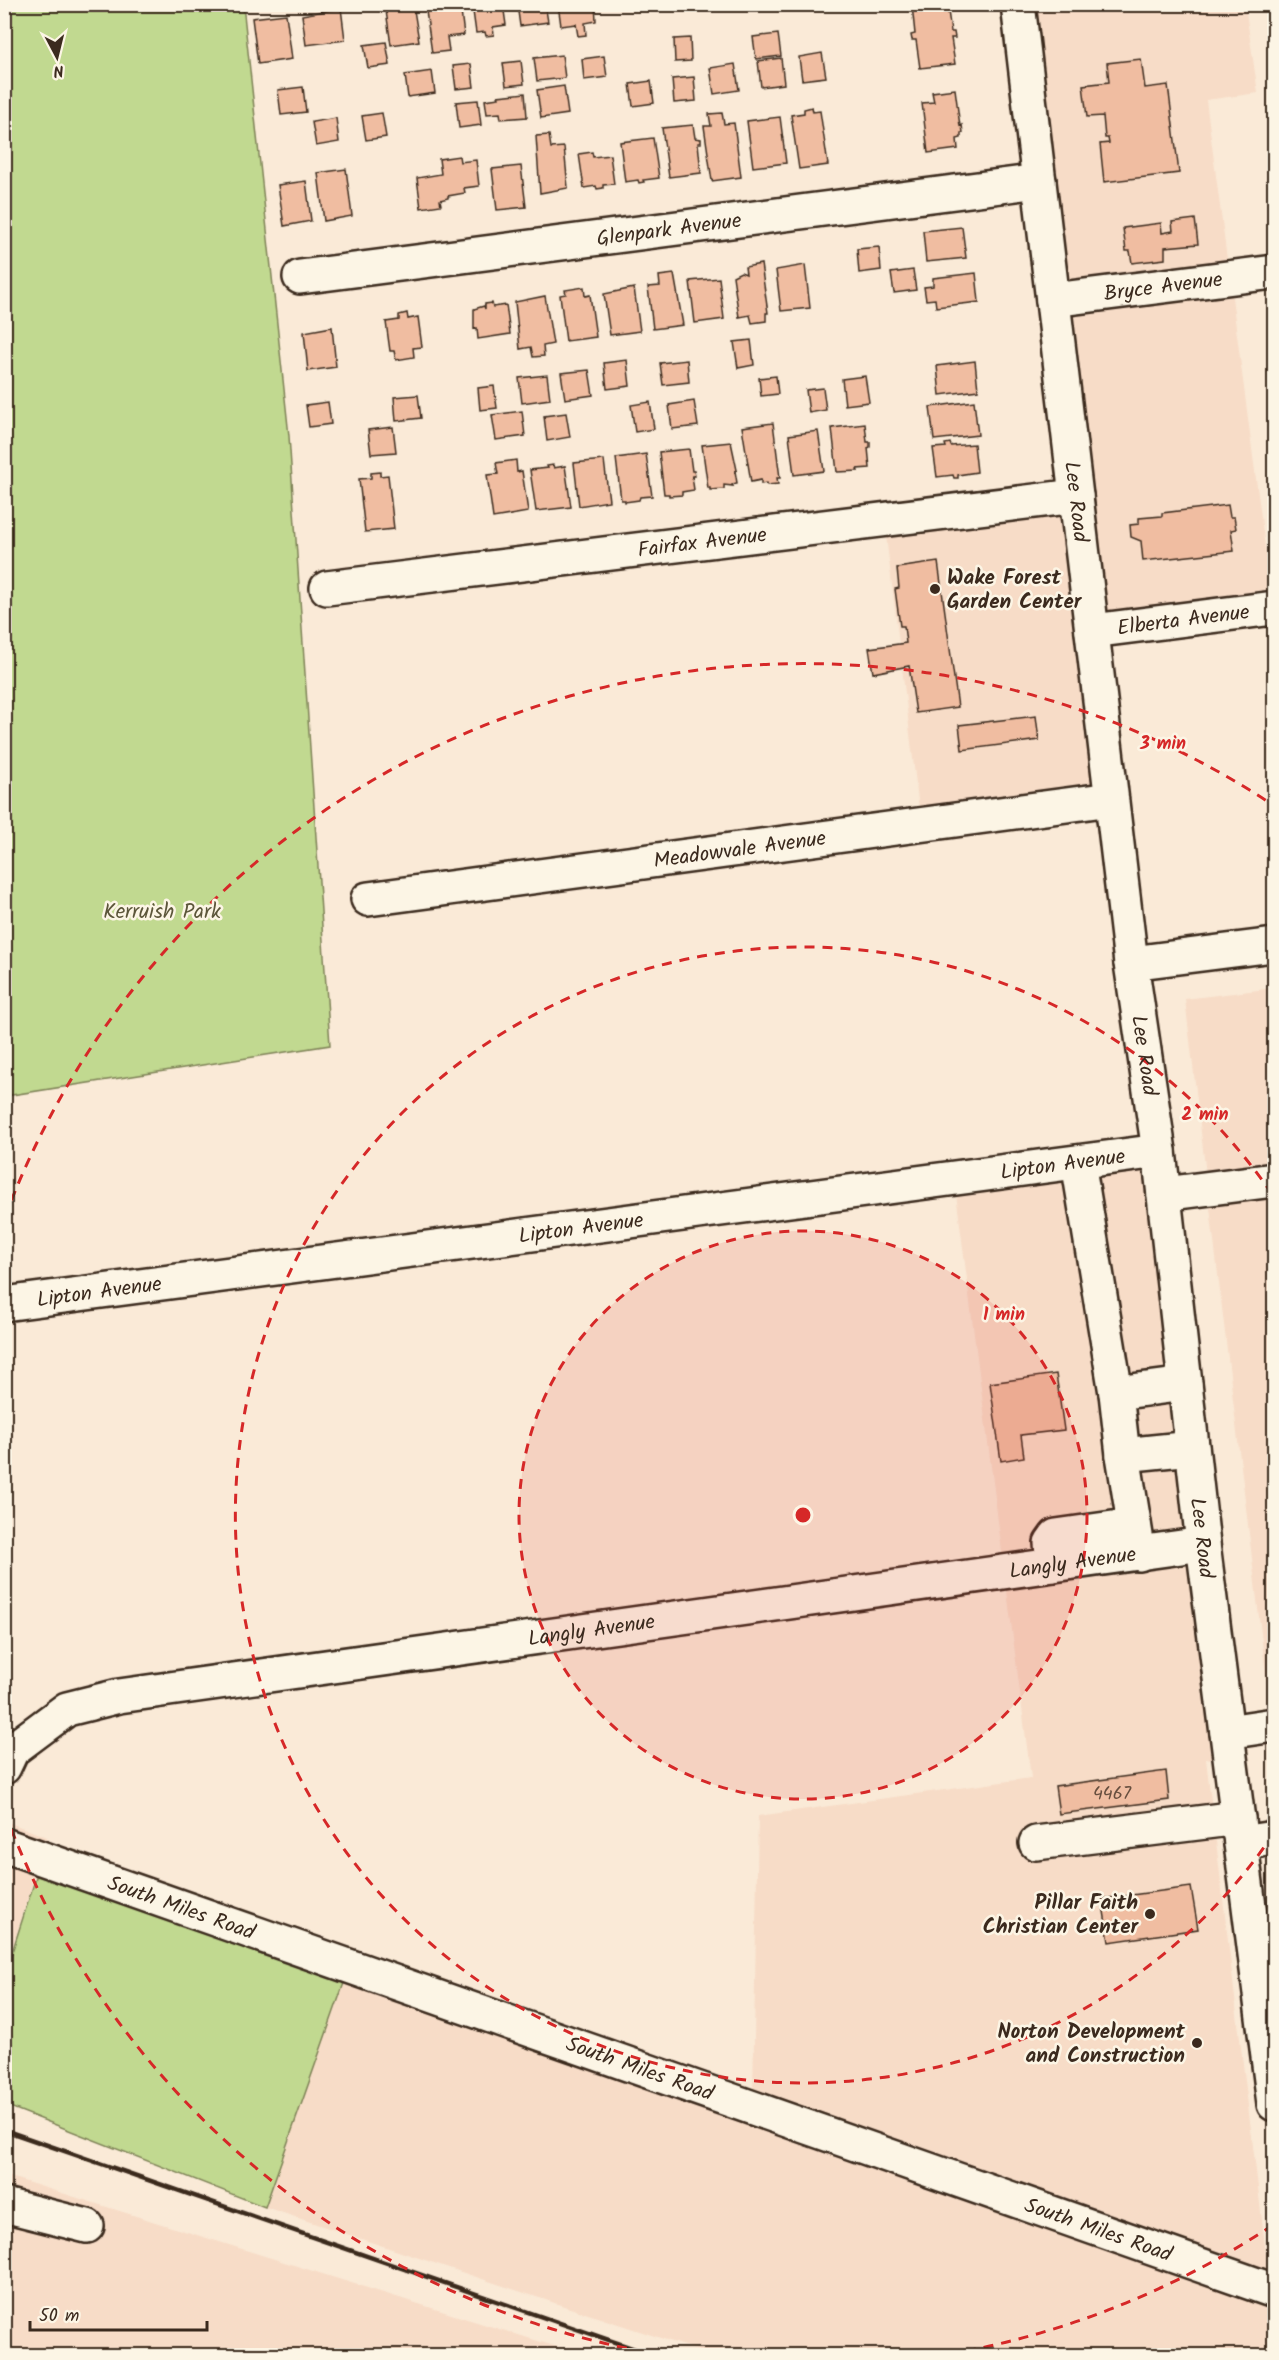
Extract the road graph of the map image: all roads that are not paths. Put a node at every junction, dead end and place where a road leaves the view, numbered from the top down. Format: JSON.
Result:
{"nodes":[{"id":1,"x":1018,"y":4,"type":"edge"},
{"id":2,"x":1039,"y":181,"type":"junction"},
{"id":3,"x":1275,"y":272,"type":"edge"},
{"id":4,"x":300,"y":277,"type":"dead end"},
{"id":5,"x":1053,"y":300,"type":"junction"},
{"id":6,"x":1076,"y":496,"type":"junction"},
{"id":7,"x":327,"y":588,"type":"dead end"},
{"id":8,"x":1275,"y":608,"type":"edge"},
{"id":9,"x":1092,"y":631,"type":"junction"},
{"id":10,"x":1112,"y":799,"type":"junction"},
{"id":11,"x":368,"y":898,"type":"dead end"},
{"id":12,"x":1275,"y":945,"type":"edge"},
{"id":13,"x":1131,"y":963,"type":"junction"},
{"id":14,"x":1158,"y":1151,"type":"junction"},
{"id":15,"x":1078,"y":1162,"type":"junction"},
{"id":16,"x":1275,"y":1180,"type":"edge"},
{"id":17,"x":1164,"y":1194,"type":"junction"},
{"id":18,"x":4,"y":1304,"type":"edge"},
{"id":19,"x":1185,"y":1384,"type":"junction"},
{"id":20,"x":1116,"y":1393,"type":"junction"},
{"id":21,"x":1192,"y":1448,"type":"junction"},
{"id":22,"x":1123,"y":1455,"type":"junction"},
{"id":23,"x":1137,"y":1540,"type":"junction"},
{"id":24,"x":1203,"y":1544,"type":"junction"},
{"id":25,"x":1275,"y":1725,"type":"edge"},
{"id":26,"x":1227,"y":1732,"type":"junction"},
{"id":27,"x":4,"y":1767,"type":"edge"},
{"id":28,"x":1239,"y":1830,"type":"junction"},
{"id":29,"x":1275,"y":1838,"type":"edge"},
{"id":30,"x":1036,"y":1843,"type":"dead end"},
{"id":31,"x":4,"y":1845,"type":"edge"},
{"id":32,"x":1275,"y":2104,"type":"edge"},
{"id":33,"x":4,"y":2205,"type":"edge"},
{"id":34,"x":87,"y":2226,"type":"dead end"},
{"id":35,"x":1275,"y":2291,"type":"edge"}],
"edges":[{"from":1,"to":2,"type":"street","name":"Lee Road"},
{"from":2,"to":4,"type":"street","name":"Glenpark Avenue"},
{"from":2,"to":5,"type":"street","name":"Lee Road"},
{"from":3,"to":5,"type":"street","name":"Bryce Avenue"},
{"from":5,"to":6,"type":"street","name":"Lee Road"},
{"from":6,"to":7,"type":"street","name":"Fairfax Avenue"},
{"from":6,"to":9,"type":"street","name":"Lee Road"},
{"from":8,"to":9,"type":"street","name":"Elberta Avenue"},
{"from":9,"to":10,"type":"street","name":"Lee Road"},
{"from":10,"to":11,"type":"street","name":"Meadowvale Avenue"},
{"from":10,"to":13,"type":"street","name":"Lee Road"},
{"from":12,"to":13,"type":"street"},
{"from":13,"to":14,"type":"street","name":"Lee Road"},
{"from":14,"to":15,"type":"street","name":"Lipton Avenue"},
{"from":14,"to":17,"type":"street","name":"Lee Road"},
{"from":15,"to":18,"type":"street","name":"Lipton Avenue"},
{"from":15,"to":20,"type":"street"},
{"from":16,"to":17,"type":"street"},
{"from":17,"to":19,"type":"street","name":"Lee Road"},
{"from":19,"to":20,"type":"street"},
{"from":19,"to":21,"type":"street","name":"Lee Road"},
{"from":20,"to":22,"type":"street"},
{"from":21,"to":22,"type":"street"},
{"from":21,"to":24,"type":"street","name":"Lee Road"},
{"from":22,"to":23,"type":"street"},
{"from":23,"to":24,"type":"street","name":"Langly Avenue"},
{"from":23,"to":27,"type":"street","name":"Langly Avenue"},
{"from":24,"to":26,"type":"street","name":"Lee Road"},
{"from":25,"to":26,"type":"street"},
{"from":26,"to":28,"type":"street","name":"Lee Road"},
{"from":28,"to":29,"type":"street"},
{"from":28,"to":30,"type":"street"},
{"from":28,"to":32,"type":"street","name":"Lee Road"},
{"from":31,"to":35,"type":"street","name":"South Miles Road"},
{"from":33,"to":34,"type":"street"}]}
